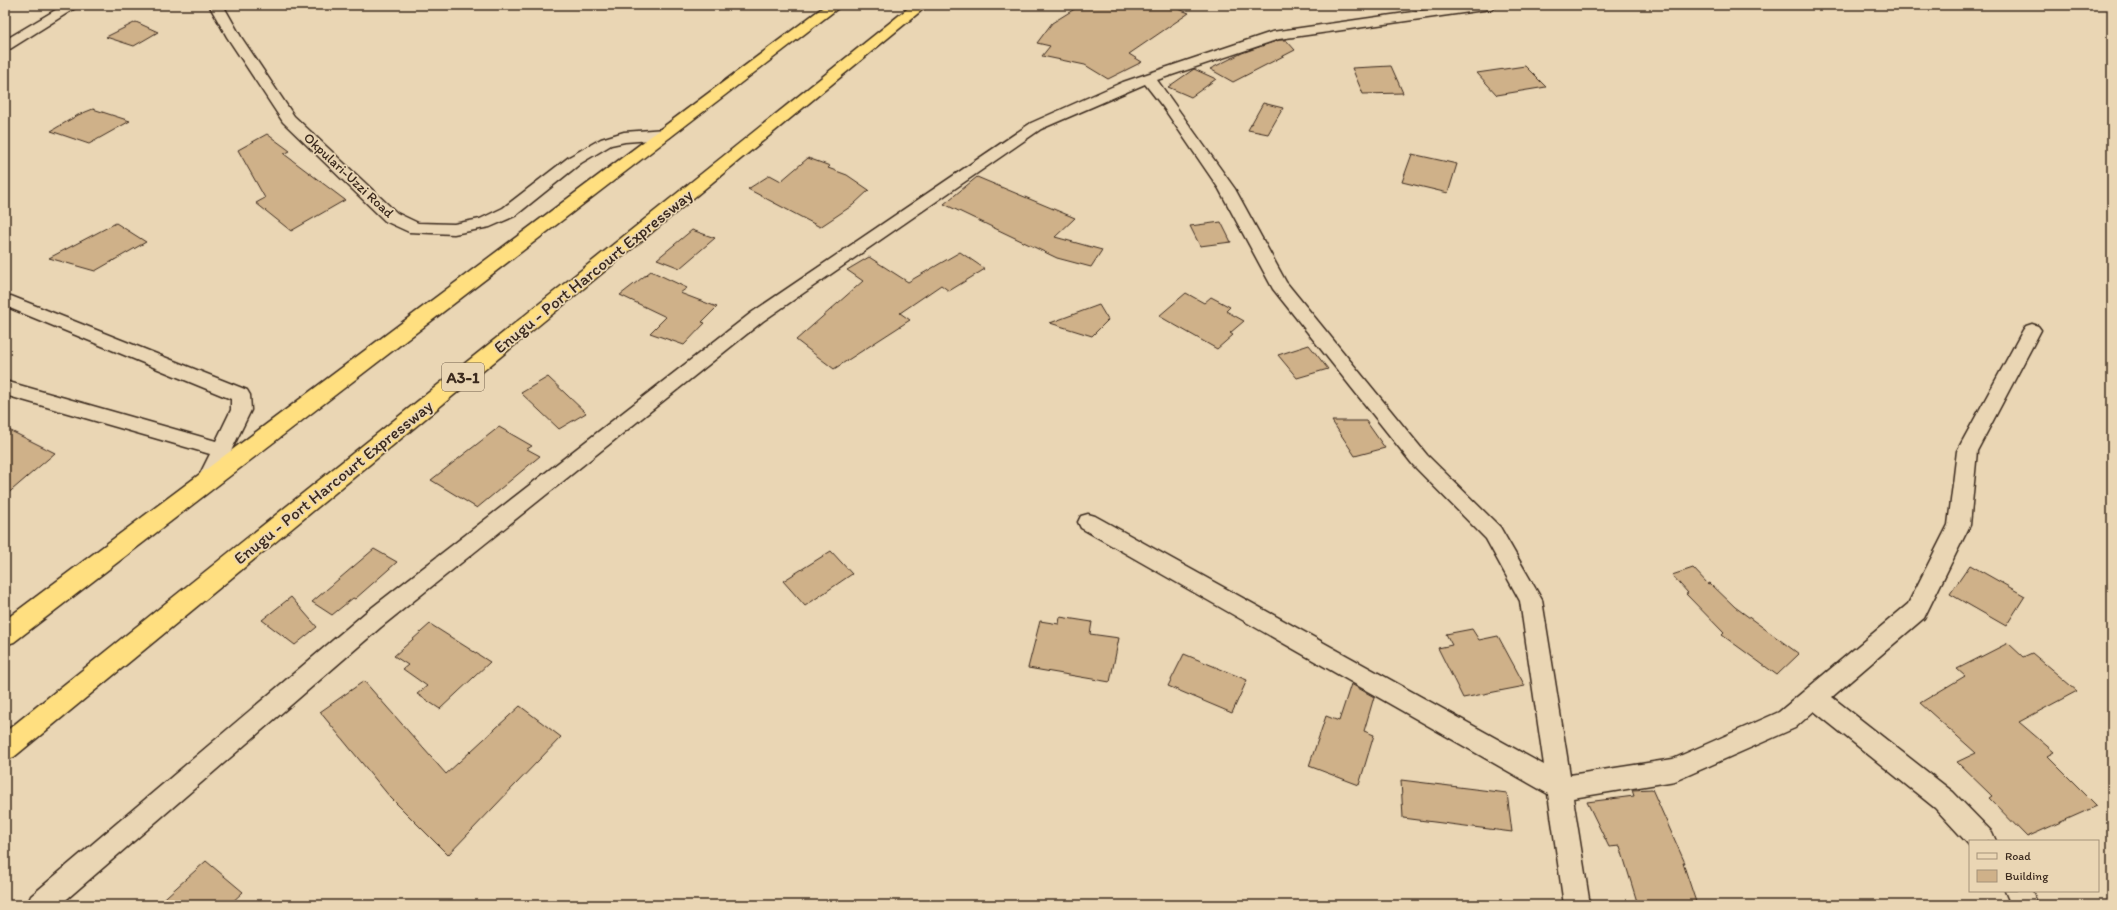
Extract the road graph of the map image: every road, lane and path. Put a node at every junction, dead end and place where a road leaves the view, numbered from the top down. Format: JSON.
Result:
{"nodes":[{"id":1,"x":72,"y":5,"type":"edge"},
{"id":2,"x":216,"y":5,"type":"edge"},
{"id":3,"x":835,"y":5,"type":"edge"},
{"id":4,"x":921,"y":5,"type":"edge"},
{"id":5,"x":1490,"y":5,"type":"edge"},
{"id":6,"x":5,"y":46,"type":"edge"},
{"id":7,"x":1148,"y":79,"type":"junction"},
{"id":8,"x":665,"y":134,"type":"junction"},
{"id":9,"x":11,"y":302,"type":"dead end"},
{"id":10,"x":2032,"y":330,"type":"dead end"},
{"id":11,"x":5,"y":388,"type":"edge"},
{"id":12,"x":222,"y":450,"type":"junction"},
{"id":13,"x":206,"y":482,"type":"junction"},
{"id":14,"x":1088,"y":522,"type":"dead end"},
{"id":15,"x":5,"y":634,"type":"edge"},
{"id":16,"x":1814,"y":697,"type":"junction"},
{"id":17,"x":5,"y":748,"type":"edge"},
{"id":18,"x":1561,"y":788,"type":"junction"},
{"id":19,"x":1982,"y":840,"type":"edge"},
{"id":20,"x":2018,"y":892,"type":"edge"},
{"id":21,"x":40,"y":905,"type":"edge"},
{"id":22,"x":1577,"y":905,"type":"edge"},
{"id":23,"x":2025,"y":905,"type":"edge"}],
"edges":[{"from":1,"to":6,"type":"street"},
{"from":2,"to":8,"type":"street","name":"Okpulari-Uzzi Road"},
{"from":3,"to":8,"type":"highway"},
{"from":4,"to":17,"type":"highway","name":"Enugu - Port Harcourt Expressway","number":"A3-1"},
{"from":5,"to":7,"type":"street"},
{"from":7,"to":18,"type":"street"},
{"from":7,"to":21,"type":"street"},
{"from":8,"to":13,"type":"highway"},
{"from":9,"to":12,"type":"street"},
{"from":10,"to":16,"type":"street"},
{"from":11,"to":12,"type":"street"},
{"from":12,"to":13,"type":"street"},
{"from":13,"to":15,"type":"highway"},
{"from":14,"to":18,"type":"street"},
{"from":16,"to":18,"type":"street"},
{"from":16,"to":19,"type":"street"},
{"from":18,"to":22,"type":"street"},
{"from":20,"to":23,"type":"street"}]}
